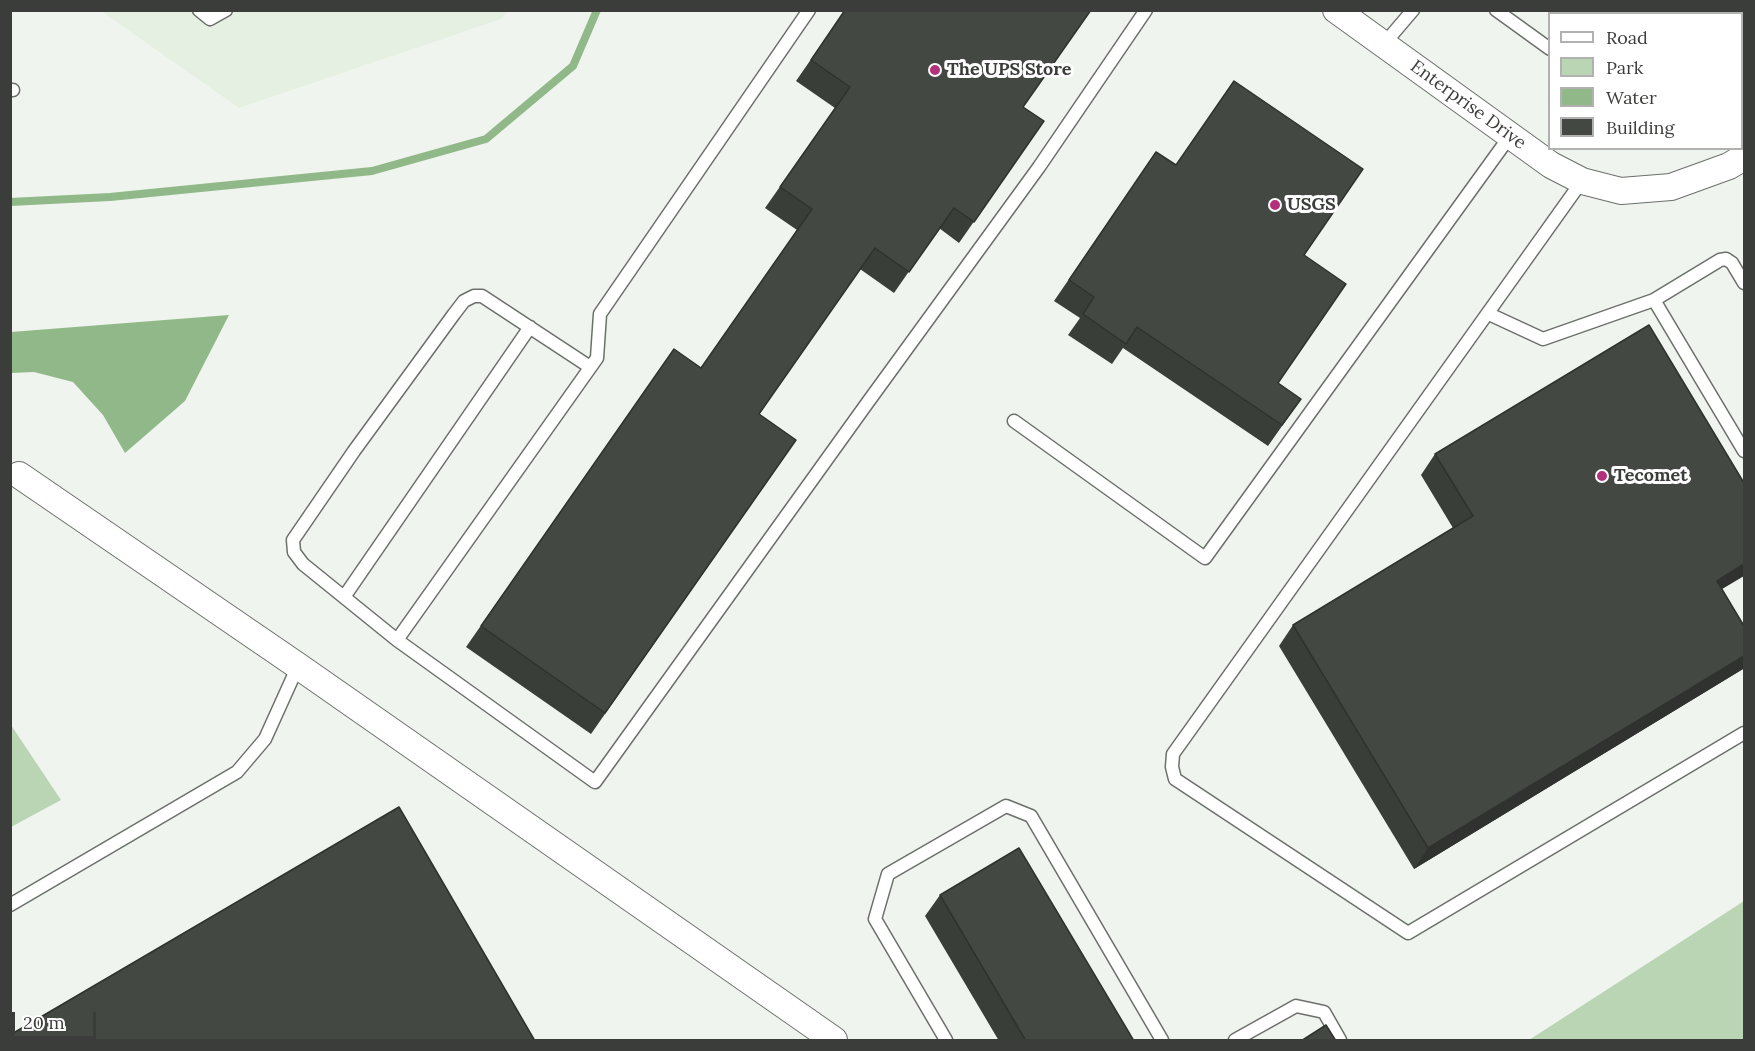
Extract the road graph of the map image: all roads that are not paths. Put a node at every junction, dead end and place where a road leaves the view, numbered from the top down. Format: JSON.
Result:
{"nodes":[{"id":1,"x":199,"y":10,"type":"edge"},
{"id":2,"x":226,"y":10,"type":"edge"},
{"id":3,"x":809,"y":10,"type":"edge"},
{"id":4,"x":1146,"y":10,"type":"edge"},
{"id":5,"x":1336,"y":10,"type":"edge"},
{"id":6,"x":1413,"y":10,"type":"edge"},
{"id":7,"x":1496,"y":10,"type":"edge"},
{"id":8,"x":1384,"y":44,"type":"junction"},
{"id":9,"x":1548,"y":48,"type":"edge"},
{"id":10,"x":1510,"y":136,"type":"junction"},
{"id":11,"x":1744,"y":156,"type":"edge"},
{"id":12,"x":1582,"y":181,"type":"junction"},
{"id":13,"x":1744,"y":283,"type":"edge"},
{"id":14,"x":1654,"y":300,"type":"junction"},
{"id":15,"x":1489,"y":314,"type":"junction"},
{"id":16,"x":530,"y":327,"type":"junction"},
{"id":17,"x":590,"y":367,"type":"junction"},
{"id":18,"x":1014,"y":421,"type":"dead end"},
{"id":19,"x":1744,"y":451,"type":"edge"},
{"id":20,"x":19,"y":476,"type":"dead end"},
{"id":21,"x":344,"y":597,"type":"junction"},
{"id":22,"x":398,"y":639,"type":"junction"},
{"id":23,"x":298,"y":666,"type":"junction"},
{"id":24,"x":1744,"y":733,"type":"edge"},
{"id":25,"x":10,"y":905,"type":"edge"},
{"id":26,"x":826,"y":1038,"type":"edge"},
{"id":27,"x":946,"y":1041,"type":"edge"},
{"id":28,"x":1162,"y":1041,"type":"edge"},
{"id":29,"x":1236,"y":1041,"type":"edge"},
{"id":30,"x":1340,"y":1041,"type":"edge"}],
"edges":[{"from":1,"to":2,"type":"lane"},
{"from":3,"to":17,"type":"lane"},
{"from":4,"to":22,"type":"lane"},
{"from":5,"to":8,"type":"street","name":"Enterprise Drive"},
{"from":6,"to":8,"type":"lane"},
{"from":7,"to":9,"type":"lane"},
{"from":8,"to":10,"type":"street","name":"Enterprise Drive"},
{"from":10,"to":12,"type":"street","name":"Enterprise Drive"},
{"from":10,"to":18,"type":"lane"},
{"from":11,"to":12,"type":"street","name":"Enterprise Drive"},
{"from":12,"to":15,"type":"lane"},
{"from":13,"to":14,"type":"lane"},
{"from":14,"to":15,"type":"lane"},
{"from":14,"to":19,"type":"lane"},
{"from":15,"to":24,"type":"lane"},
{"from":16,"to":17,"type":"lane"},
{"from":16,"to":21,"type":"lane"},
{"from":16,"to":21,"type":"lane"},
{"from":17,"to":22,"type":"lane"},
{"from":20,"to":23,"type":"street"},
{"from":21,"to":22,"type":"lane"},
{"from":23,"to":25,"type":"lane"},
{"from":23,"to":26,"type":"street"},
{"from":27,"to":28,"type":"lane"},
{"from":29,"to":30,"type":"lane"}]}
